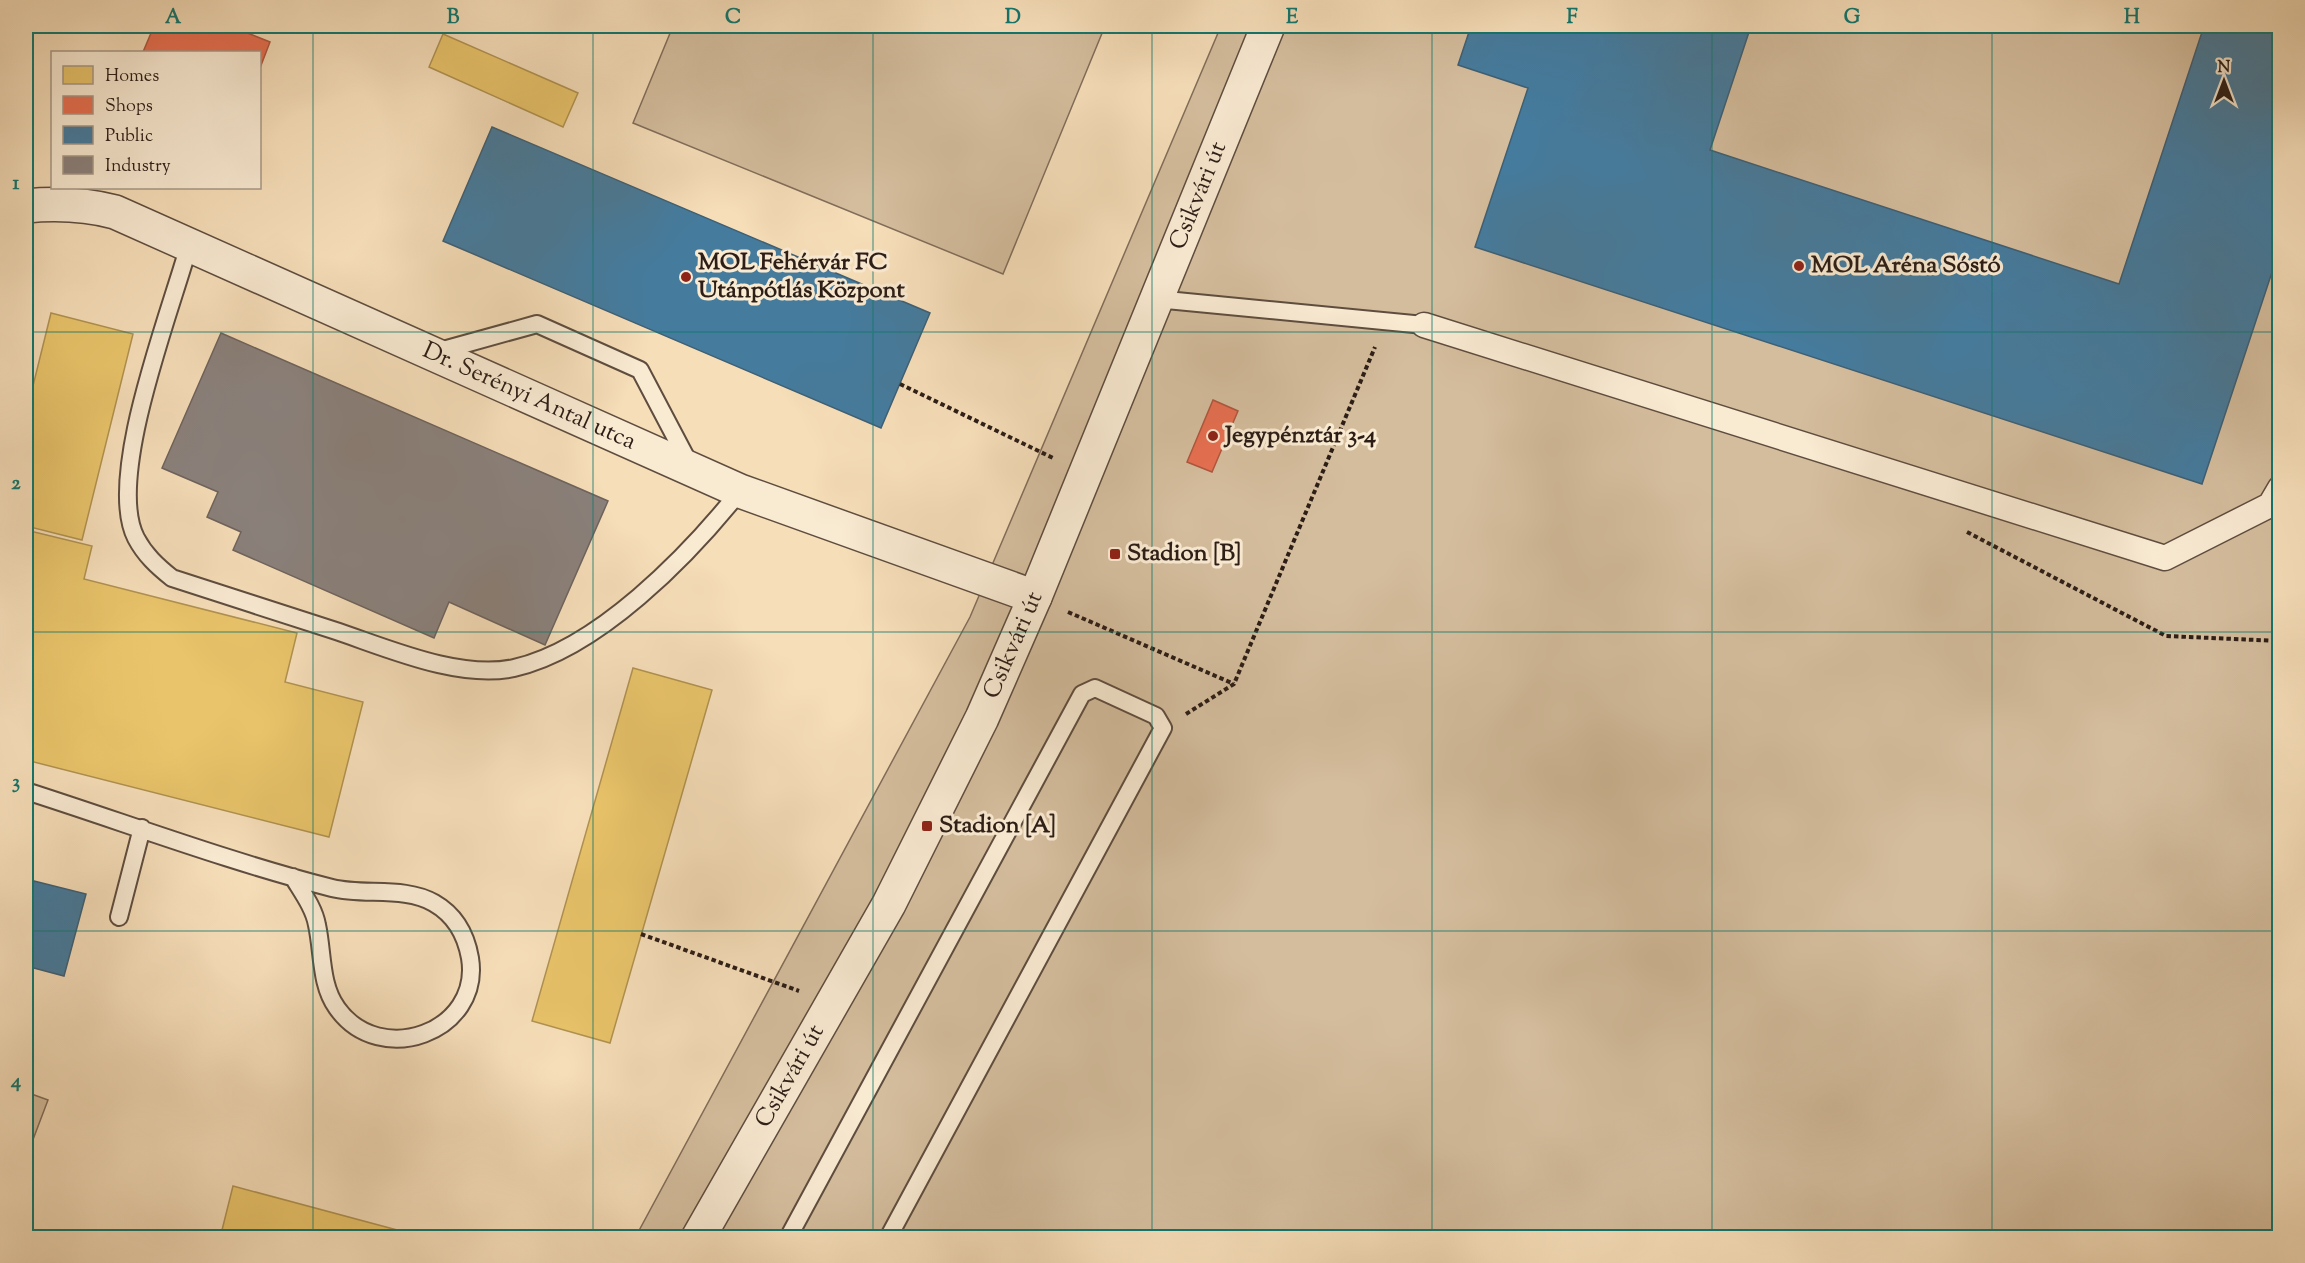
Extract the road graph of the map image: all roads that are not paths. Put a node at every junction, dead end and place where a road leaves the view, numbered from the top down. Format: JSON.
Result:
{"nodes":[{"id":1,"x":1271,"y":30,"type":"edge"},
{"id":2,"x":26,"y":206,"type":"edge"},
{"id":3,"x":189,"y":245,"type":"junction"},
{"id":4,"x":1156,"y":299,"type":"junction"},
{"id":5,"x":1424,"y":326,"type":"joint"},
{"id":6,"x":433,"y":353,"type":"junction"},
{"id":7,"x":692,"y":469,"type":"junction"},
{"id":8,"x":2280,"y":488,"type":"edge"},
{"id":9,"x":740,"y":490,"type":"junction"},
{"id":10,"x":1035,"y":597,"type":"junction"},
{"id":11,"x":26,"y":791,"type":"edge"},
{"id":12,"x":142,"y":828,"type":"junction"},
{"id":13,"x":293,"y":877,"type":"junction"},
{"id":14,"x":119,"y":916,"type":"dead end"},
{"id":15,"x":698,"y":1238,"type":"edge"},
{"id":16,"x":788,"y":1238,"type":"edge"},
{"id":17,"x":888,"y":1238,"type":"edge"}],
"edges":[{"from":1,"to":4,"type":"street","name":"Csikvári út"},
{"from":2,"to":3,"type":"street","name":"Dr. Serényi Antal utca"},
{"from":3,"to":6,"type":"street","name":"Dr. Serényi Antal utca"},
{"from":3,"to":9,"type":"lane"},
{"from":4,"to":5,"type":"lane"},
{"from":4,"to":10,"type":"street","name":"Csikvári út"},
{"from":5,"to":8,"type":"street"},
{"from":6,"to":7,"type":"street","name":"Dr. Serényi Antal utca"},
{"from":6,"to":7,"type":"lane"},
{"from":7,"to":9,"type":"street","name":"Dr. Serényi Antal utca"},
{"from":9,"to":10,"type":"street","name":"Dr. Serényi Antal utca"},
{"from":10,"to":15,"type":"street","name":"Csikvári út"},
{"from":11,"to":12,"type":"lane"},
{"from":12,"to":13,"type":"lane"},
{"from":12,"to":14,"type":"lane"},
{"from":13,"to":13,"type":"lane"},
{"from":16,"to":17,"type":"lane"}]}
